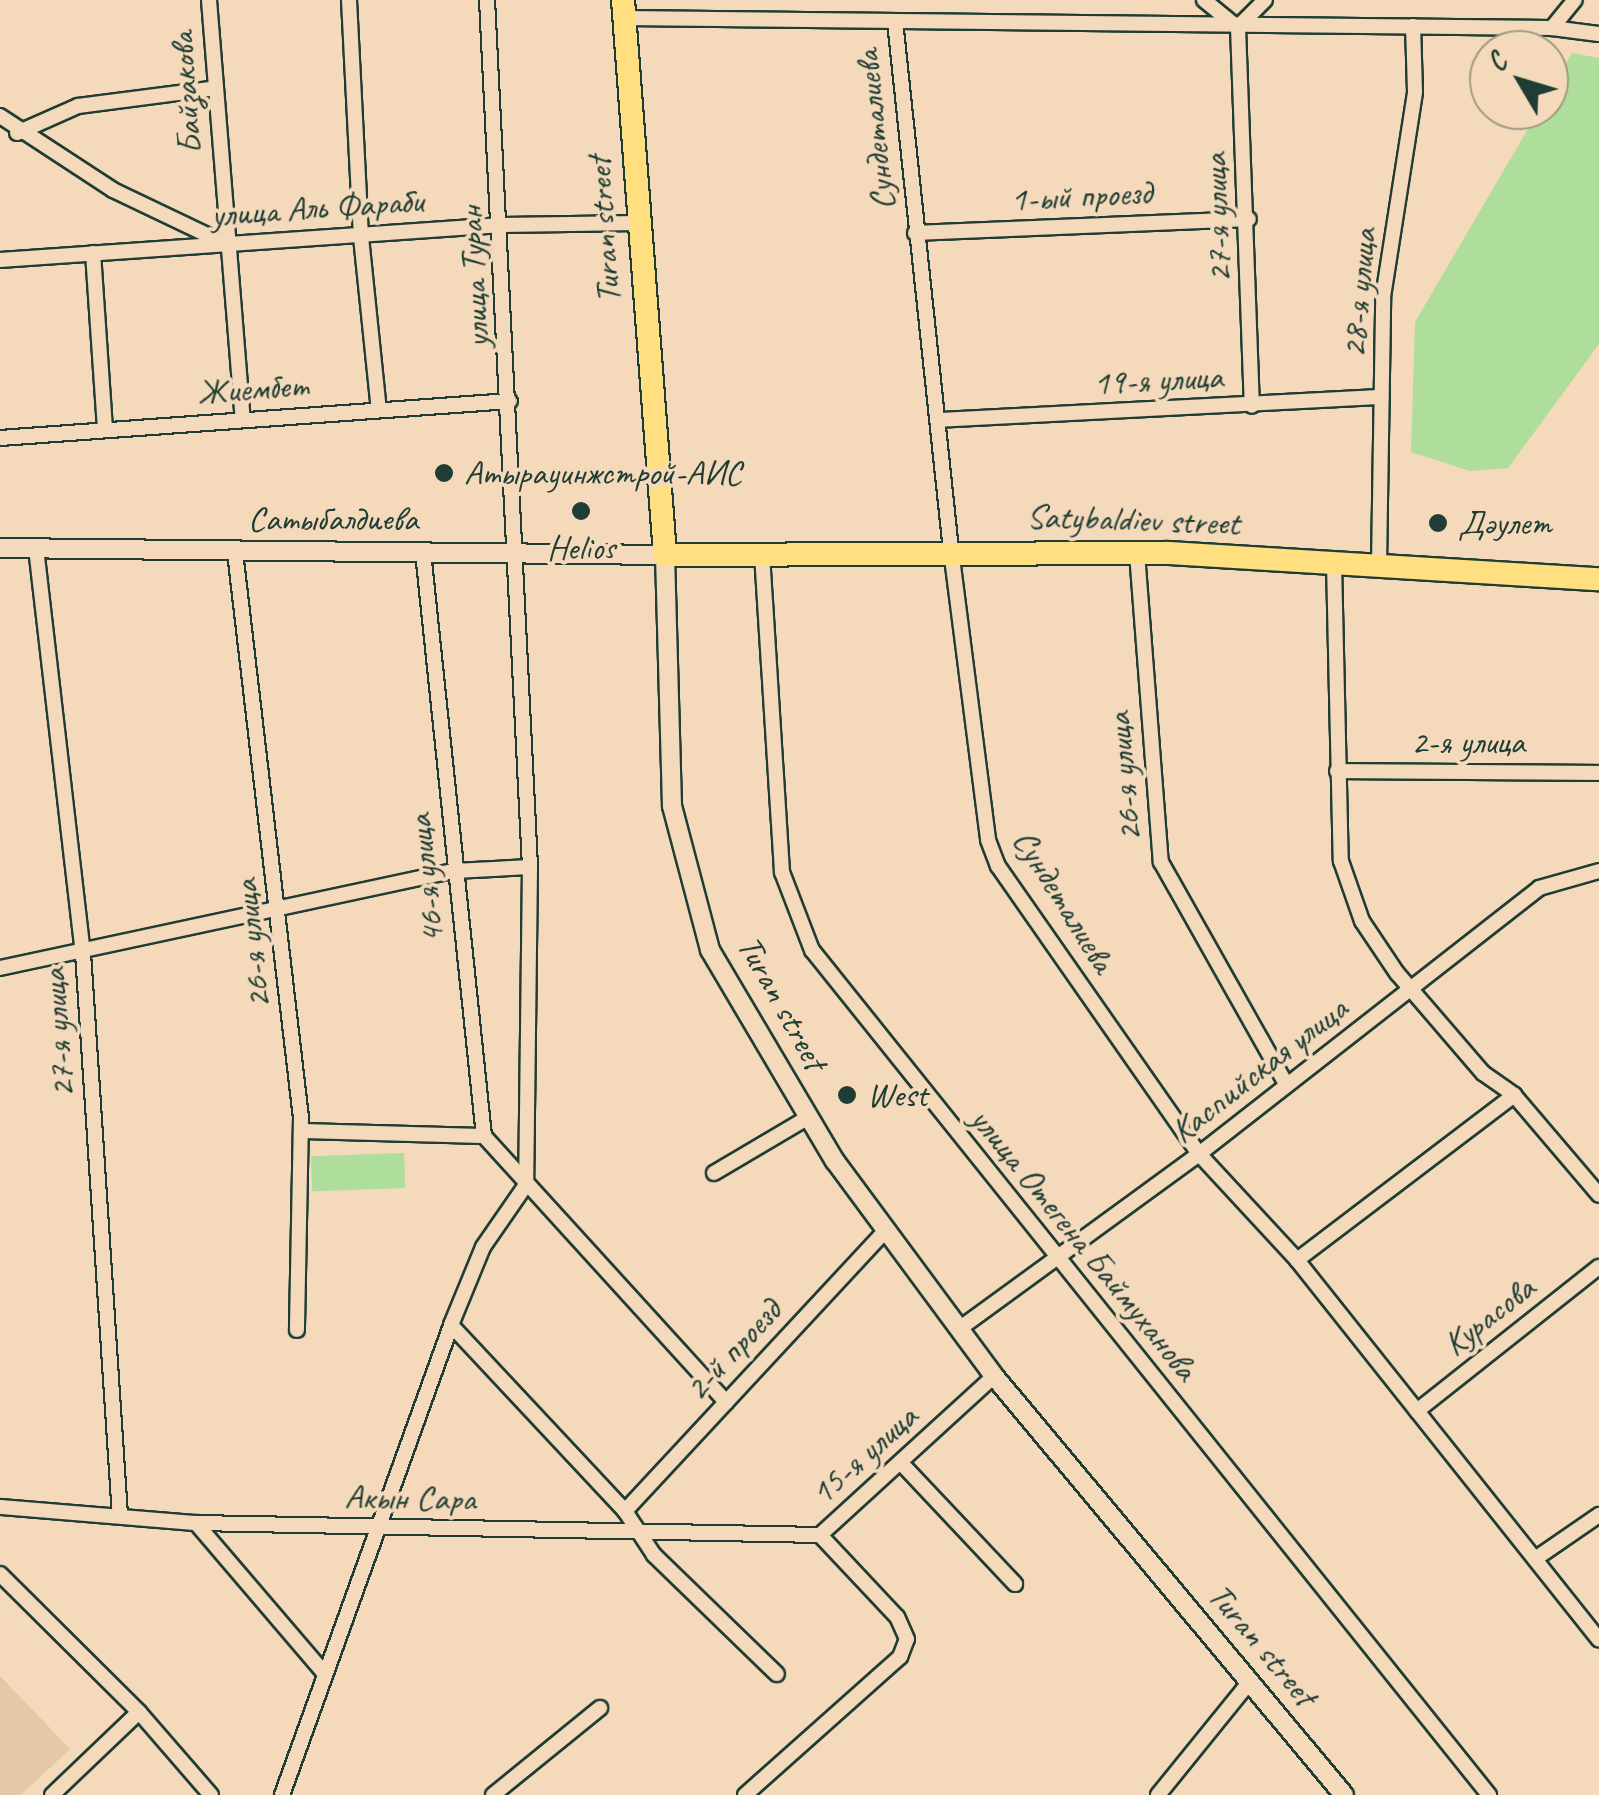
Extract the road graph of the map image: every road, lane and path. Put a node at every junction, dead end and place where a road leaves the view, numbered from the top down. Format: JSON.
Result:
{"nodes":[{"id":1,"x":209,"y":0,"type":"edge"},
{"id":2,"x":349,"y":0,"type":"edge"},
{"id":3,"x":487,"y":0,"type":"edge"},
{"id":4,"x":1204,"y":0,"type":"edge"},
{"id":5,"x":1266,"y":0,"type":"edge"},
{"id":6,"x":1575,"y":0,"type":"edge"},
{"id":7,"x":624,"y":9,"type":"edge"},
{"id":8,"x":895,"y":20,"type":"junction"},
{"id":9,"x":1412,"y":26,"type":"junction"},
{"id":10,"x":1238,"y":27,"type":"junction"},
{"id":11,"x":1552,"y":28,"type":"junction"},
{"id":12,"x":1599,"y":34,"type":"edge"},
{"id":13,"x":216,"y":88,"type":"junction"},
{"id":14,"x":0,"y":116,"type":"edge"},
{"id":15,"x":17,"y":133,"type":"junction"},
{"id":16,"x":1250,"y":219,"type":"junction"},
{"id":17,"x":638,"y":223,"type":"junction"},
{"id":18,"x":502,"y":224,"type":"junction"},
{"id":19,"x":916,"y":234,"type":"junction"},
{"id":20,"x":361,"y":236,"type":"junction"},
{"id":21,"x":227,"y":244,"type":"junction"},
{"id":22,"x":93,"y":254,"type":"junction"},
{"id":23,"x":0,"y":260,"type":"edge"},
{"id":24,"x":1381,"y":397,"type":"junction"},
{"id":25,"x":510,"y":401,"type":"junction"},
{"id":26,"x":1252,"y":406,"type":"junction"},
{"id":27,"x":379,"y":410,"type":"junction"},
{"id":28,"x":243,"y":420,"type":"junction"},
{"id":29,"x":938,"y":420,"type":"junction"},
{"id":30,"x":105,"y":430,"type":"junction"},
{"id":31,"x":0,"y":438,"type":"edge"},
{"id":32,"x":0,"y":548,"type":"edge"},
{"id":33,"x":36,"y":548,"type":"junction"},
{"id":34,"x":951,"y":550,"type":"junction"},
{"id":35,"x":516,"y":551,"type":"junction"},
{"id":36,"x":236,"y":552,"type":"junction"},
{"id":37,"x":423,"y":552,"type":"junction"},
{"id":38,"x":1136,"y":553,"type":"junction"},
{"id":39,"x":762,"y":554,"type":"junction"},
{"id":40,"x":665,"y":555,"type":"junction"},
{"id":41,"x":1334,"y":564,"type":"junction"},
{"id":42,"x":1379,"y":566,"type":"junction"},
{"id":43,"x":1599,"y":579,"type":"edge"},
{"id":44,"x":1336,"y":771,"type":"junction"},
{"id":45,"x":1599,"y":773,"type":"edge"},
{"id":46,"x":530,"y":867,"type":"junction"},
{"id":47,"x":454,"y":871,"type":"junction"},
{"id":48,"x":1599,"y":871,"type":"edge"},
{"id":49,"x":278,"y":906,"type":"junction"},
{"id":50,"x":83,"y":953,"type":"junction"},
{"id":51,"x":0,"y":968,"type":"edge"},
{"id":52,"x":1413,"y":990,"type":"junction"},
{"id":53,"x":1286,"y":1084,"type":"junction"},
{"id":54,"x":1514,"y":1095,"type":"junction"},
{"id":55,"x":806,"y":1118,"type":"junction"},
{"id":56,"x":300,"y":1131,"type":"junction"},
{"id":57,"x":484,"y":1136,"type":"junction"},
{"id":58,"x":1200,"y":1154,"type":"junction"},
{"id":59,"x":714,"y":1173,"type":"dead end"},
{"id":60,"x":526,"y":1186,"type":"junction"},
{"id":61,"x":1599,"y":1195,"type":"edge"},
{"id":62,"x":886,"y":1230,"type":"junction"},
{"id":63,"x":1058,"y":1260,"type":"junction"},
{"id":64,"x":1297,"y":1260,"type":"junction"},
{"id":65,"x":1599,"y":1267,"type":"edge"},
{"id":66,"x":450,"y":1325,"type":"junction"},
{"id":67,"x":959,"y":1328,"type":"junction"},
{"id":68,"x":297,"y":1330,"type":"dead end"},
{"id":69,"x":994,"y":1376,"type":"junction"},
{"id":70,"x":726,"y":1402,"type":"junction"},
{"id":71,"x":1417,"y":1411,"type":"junction"},
{"id":72,"x":902,"y":1464,"type":"junction"},
{"id":73,"x":0,"y":1507,"type":"edge"},
{"id":74,"x":625,"y":1511,"type":"junction"},
{"id":75,"x":1599,"y":1515,"type":"edge"},
{"id":76,"x":120,"y":1516,"type":"junction"},
{"id":77,"x":196,"y":1524,"type":"junction"},
{"id":78,"x":378,"y":1528,"type":"junction"},
{"id":79,"x":634,"y":1530,"type":"junction"},
{"id":80,"x":820,"y":1535,"type":"junction"},
{"id":81,"x":1535,"y":1559,"type":"junction"},
{"id":82,"x":0,"y":1574,"type":"edge"},
{"id":83,"x":1015,"y":1584,"type":"dead end"},
{"id":84,"x":1599,"y":1640,"type":"edge"},
{"id":85,"x":326,"y":1674,"type":"junction"},
{"id":86,"x":777,"y":1674,"type":"dead end"},
{"id":87,"x":1248,"y":1684,"type":"junction"},
{"id":88,"x":600,"y":1708,"type":"dead end"},
{"id":89,"x":139,"y":1712,"type":"junction"},
{"id":90,"x":52,"y":1795,"type":"edge"},
{"id":91,"x":211,"y":1795,"type":"edge"},
{"id":92,"x":282,"y":1795,"type":"edge"},
{"id":93,"x":494,"y":1795,"type":"edge"},
{"id":94,"x":744,"y":1795,"type":"edge"},
{"id":95,"x":1158,"y":1795,"type":"edge"},
{"id":96,"x":1344,"y":1795,"type":"edge"},
{"id":97,"x":1489,"y":1795,"type":"edge"}],
"edges":[{"from":1,"to":13,"type":"street","name":"Байзакова"},
{"from":2,"to":20,"type":"street"},
{"from":3,"to":18,"type":"street","name":"улица Туран"},
{"from":4,"to":10,"type":"street"},
{"from":5,"to":10,"type":"street"},
{"from":6,"to":11,"type":"street"},
{"from":7,"to":8,"type":"street"},
{"from":7,"to":17,"type":"main road","name":"Turan street"},
{"from":8,"to":10,"type":"street"},
{"from":8,"to":19,"type":"street","name":"Сундеталиева"},
{"from":9,"to":10,"type":"street"},
{"from":9,"to":11,"type":"street"},
{"from":9,"to":24,"type":"street","name":"28-я улица"},
{"from":10,"to":16,"type":"street","name":"27-я улица"},
{"from":11,"to":12,"type":"street"},
{"from":13,"to":15,"type":"street"},
{"from":13,"to":21,"type":"street","name":"Байзакова"},
{"from":14,"to":15,"type":"street"},
{"from":15,"to":21,"type":"street"},
{"from":16,"to":19,"type":"street","name":"1-ый проезд"},
{"from":16,"to":26,"type":"street","name":"27-я улица"},
{"from":17,"to":18,"type":"street","name":"улица Аль Фараби"},
{"from":17,"to":40,"type":"main road","name":"Turan street"},
{"from":18,"to":20,"type":"street","name":"улица Аль Фараби"},
{"from":18,"to":25,"type":"street","name":"улица Туран"},
{"from":19,"to":29,"type":"street","name":"Сундеталиева"},
{"from":20,"to":21,"type":"street","name":"улица Аль Фараби"},
{"from":20,"to":27,"type":"street"},
{"from":21,"to":22,"type":"street","name":"улица Аль Фараби"},
{"from":21,"to":28,"type":"street","name":"Байзакова"},
{"from":22,"to":23,"type":"street","name":"улица Аль Фараби"},
{"from":22,"to":30,"type":"street"},
{"from":24,"to":26,"type":"street","name":"19-я улица"},
{"from":24,"to":42,"type":"street","name":"28-я улица"},
{"from":25,"to":27,"type":"street","name":"Жиембет"},
{"from":25,"to":35,"type":"street","name":"улица Туран"},
{"from":26,"to":29,"type":"street","name":"19-я улица"},
{"from":27,"to":28,"type":"street","name":"Жиембет"},
{"from":28,"to":30,"type":"street","name":"Жиембет"},
{"from":29,"to":34,"type":"street","name":"Сундеталиева"},
{"from":30,"to":31,"type":"street","name":"Жиембет"},
{"from":32,"to":33,"type":"street","name":"Сатыбалдиева"},
{"from":33,"to":36,"type":"street","name":"Сатыбалдиева"},
{"from":33,"to":50,"type":"street","name":"27-я улица"},
{"from":34,"to":38,"type":"main road","name":"Satybaldiev street"},
{"from":34,"to":39,"type":"main road","name":"Satybaldiev street"},
{"from":34,"to":58,"type":"street","name":"Сундеталиева"},
{"from":35,"to":37,"type":"street","name":"Сатыбалдиева"},
{"from":35,"to":40,"type":"street","name":"Сатыбалдиева"},
{"from":35,"to":46,"type":"street"},
{"from":36,"to":37,"type":"street","name":"Сатыбалдиева"},
{"from":36,"to":49,"type":"street","name":"26-я улица"},
{"from":37,"to":47,"type":"street","name":"46-я улица"},
{"from":38,"to":41,"type":"main road","name":"Satybaldiev street"},
{"from":38,"to":53,"type":"street","name":"26-я улица"},
{"from":39,"to":40,"type":"main road","name":"Satybaldiev street"},
{"from":39,"to":63,"type":"street","name":"улица Отегена Баймуханова"},
{"from":40,"to":55,"type":"street","name":"Turan street"},
{"from":41,"to":42,"type":"main road","name":"Satybaldiev street"},
{"from":41,"to":44,"type":"street"},
{"from":42,"to":43,"type":"main road","name":"Satybaldiev street"},
{"from":44,"to":45,"type":"street","name":"2-я улица"},
{"from":44,"to":52,"type":"street"},
{"from":46,"to":47,"type":"street"},
{"from":46,"to":60,"type":"street"},
{"from":47,"to":49,"type":"street"},
{"from":47,"to":57,"type":"street","name":"46-я улица"},
{"from":48,"to":52,"type":"street","name":"Каспийская улица"},
{"from":49,"to":50,"type":"street"},
{"from":49,"to":56,"type":"street","name":"26-я улица"},
{"from":50,"to":51,"type":"street"},
{"from":50,"to":76,"type":"street","name":"27-я улица"},
{"from":52,"to":53,"type":"street","name":"Каспийская улица"},
{"from":52,"to":54,"type":"street"},
{"from":53,"to":58,"type":"street","name":"Каспийская улица"},
{"from":54,"to":61,"type":"street"},
{"from":54,"to":64,"type":"street"},
{"from":55,"to":59,"type":"street"},
{"from":55,"to":62,"type":"street","name":"Turan street"},
{"from":56,"to":57,"type":"street"},
{"from":56,"to":68,"type":"street","name":"26-я улица"},
{"from":57,"to":60,"type":"street"},
{"from":58,"to":63,"type":"street","name":"Каспийская улица"},
{"from":58,"to":64,"type":"street","name":"Сундеталиева"},
{"from":60,"to":66,"type":"street"},
{"from":60,"to":70,"type":"street"},
{"from":62,"to":67,"type":"street","name":"Turan street"},
{"from":62,"to":70,"type":"street","name":"2-й проезд"},
{"from":63,"to":67,"type":"street","name":"Каспийская улица"},
{"from":63,"to":97,"type":"street","name":"улица Отегена Баймуханова"},
{"from":64,"to":71,"type":"street","name":"Сундеталиева"},
{"from":65,"to":71,"type":"street","name":"Курасова"},
{"from":66,"to":74,"type":"street"},
{"from":66,"to":78,"type":"street"},
{"from":67,"to":69,"type":"street","name":"Turan street"},
{"from":69,"to":72,"type":"street","name":"15-я улица"},
{"from":69,"to":87,"type":"street","name":"Turan street"},
{"from":70,"to":74,"type":"street","name":"2-й проезд"},
{"from":71,"to":81,"type":"street","name":"Сундеталиева"},
{"from":72,"to":80,"type":"street","name":"15-я улица"},
{"from":72,"to":83,"type":"street"},
{"from":73,"to":76,"type":"street","name":"Акын Сара"},
{"from":74,"to":79,"type":"street"},
{"from":75,"to":81,"type":"street"},
{"from":76,"to":77,"type":"street","name":"Акын Сара"},
{"from":77,"to":78,"type":"street","name":"Акын Сара"},
{"from":77,"to":85,"type":"street"},
{"from":78,"to":79,"type":"street","name":"Акын Сара"},
{"from":78,"to":85,"type":"street"},
{"from":79,"to":80,"type":"street","name":"Акын Сара"},
{"from":79,"to":86,"type":"street"},
{"from":80,"to":94,"type":"street","name":"15-я улица"},
{"from":81,"to":84,"type":"street","name":"Сундеталиева"},
{"from":82,"to":89,"type":"street"},
{"from":85,"to":92,"type":"street"},
{"from":87,"to":95,"type":"street"},
{"from":87,"to":96,"type":"street","name":"Turan street"},
{"from":88,"to":93,"type":"street"},
{"from":89,"to":90,"type":"street"},
{"from":89,"to":91,"type":"street"}]}
